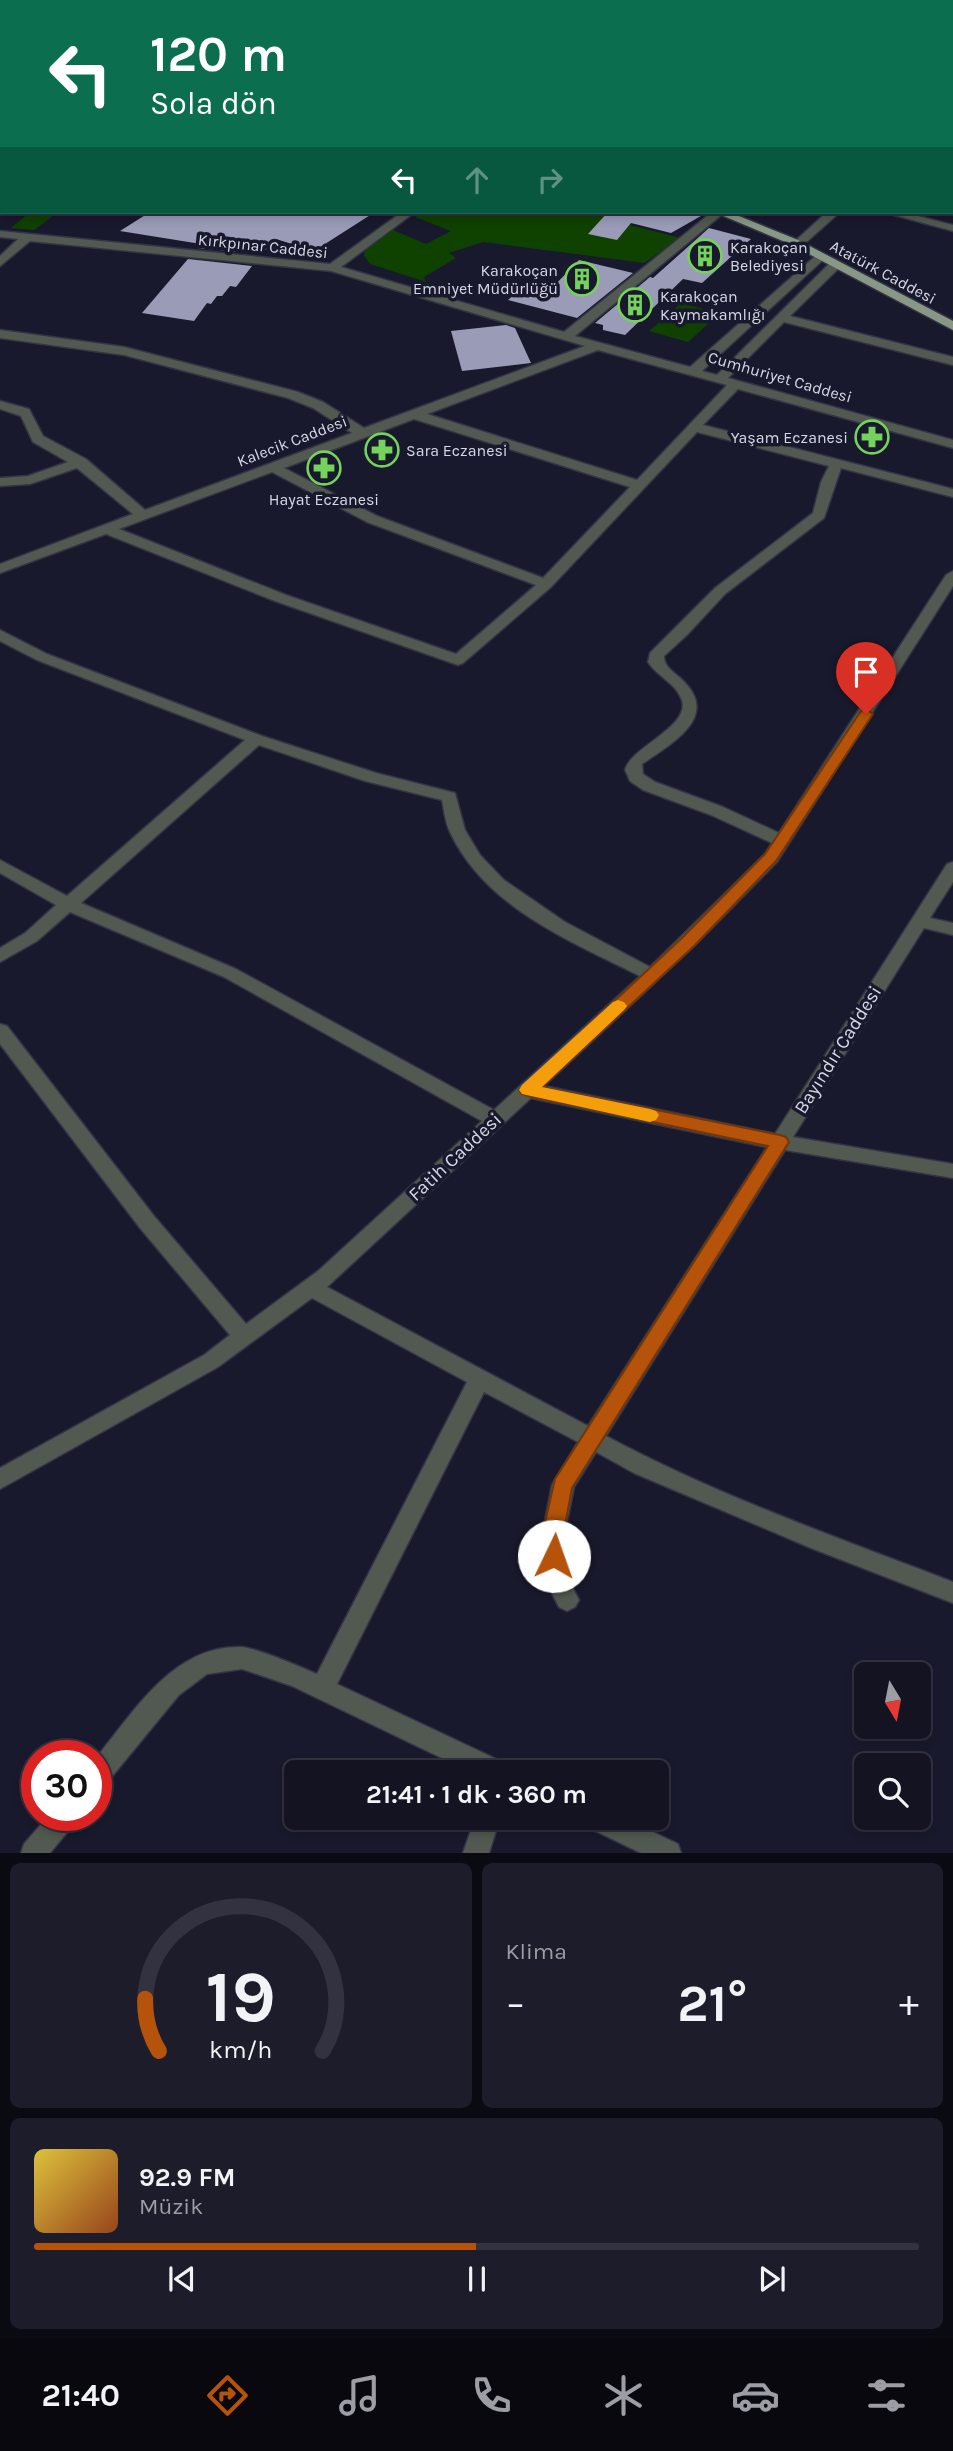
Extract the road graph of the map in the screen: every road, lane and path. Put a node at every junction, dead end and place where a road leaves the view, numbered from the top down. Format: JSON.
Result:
{"nodes":[{"id":1,"x":406,"y":214,"type":"edge"},
{"id":2,"x":718,"y":214,"type":"edge"},
{"id":3,"x":725,"y":214,"type":"edge"},
{"id":4,"x":832,"y":214,"type":"edge"},
{"id":5,"x":897,"y":214,"type":"edge"},
{"id":6,"x":953,"y":217,"type":"edge"},
{"id":7,"x":948,"y":227,"type":"edge"},
{"id":8,"x":0,"y":234,"type":"edge"},
{"id":9,"x":27,"y":237,"type":"junction"},
{"id":10,"x":798,"y":244,"type":"junction"},
{"id":11,"x":820,"y":256,"type":"junction"},
{"id":12,"x":0,"y":262,"type":"edge"},
{"id":13,"x":835,"y":265,"type":"junction"},
{"id":14,"x":332,"y":268,"type":"junction"},
{"id":15,"x":782,"y":318,"type":"junction"},
{"id":16,"x":953,"y":326,"type":"edge"},
{"id":17,"x":0,"y":334,"type":"edge"},
{"id":18,"x":566,"y":337,"type":"junction"},
{"id":19,"x":597,"y":345,"type":"junction"},
{"id":20,"x":953,"y":361,"type":"edge"},
{"id":21,"x":694,"y":371,"type":"junction"},
{"id":22,"x":721,"y":378,"type":"junction"},
{"id":23,"x":736,"y":383,"type":"junction"},
{"id":24,"x":0,"y":405,"type":"edge"},
{"id":25,"x":414,"y":414,"type":"junction"},
{"id":26,"x":694,"y":427,"type":"junction"},
{"id":27,"x":362,"y":433,"type":"junction"},
{"id":28,"x":953,"y":444,"type":"edge"},
{"id":29,"x":81,"y":462,"type":"junction"},
{"id":30,"x":837,"y":464,"type":"junction"},
{"id":31,"x":273,"y":467,"type":"junction"},
{"id":32,"x":0,"y":482,"type":"edge"},
{"id":33,"x":639,"y":485,"type":"junction"},
{"id":34,"x":953,"y":493,"type":"edge"},
{"id":35,"x":143,"y":516,"type":"junction"},
{"id":36,"x":106,"y":529,"type":"junction"},
{"id":37,"x":0,"y":569,"type":"edge"},
{"id":38,"x":952,"y":578,"type":"edge"},
{"id":39,"x":546,"y":583,"type":"junction"},
{"id":40,"x":0,"y":635,"type":"edge"},
{"id":41,"x":256,"y":739,"type":"junction"},
{"id":42,"x":782,"y":841,"type":"junction"},
{"id":43,"x":0,"y":866,"type":"edge"},
{"id":44,"x":953,"y":868,"type":"edge"},
{"id":45,"x":68,"y":904,"type":"junction"},
{"id":46,"x":919,"y":921,"type":"junction"},
{"id":47,"x":953,"y":929,"type":"edge"},
{"id":48,"x":0,"y":956,"type":"edge"},
{"id":49,"x":652,"y":975,"type":"junction"},
{"id":50,"x":0,"y":1031,"type":"edge"},
{"id":51,"x":528,"y":1090,"type":"junction"},
{"id":52,"x":495,"y":1119,"type":"junction"},
{"id":53,"x":780,"y":1142,"type":"junction"},
{"id":54,"x":953,"y":1171,"type":"edge"},
{"id":55,"x":311,"y":1287,"type":"junction"},
{"id":56,"x":244,"y":1337,"type":"junction"},
{"id":57,"x":480,"y":1379,"type":"junction"},
{"id":58,"x":592,"y":1439,"type":"junction"},
{"id":59,"x":0,"y":1479,"type":"edge"},
{"id":60,"x":953,"y":1593,"type":"edge"},
{"id":61,"x":567,"y":1601,"type":"dead end"},
{"id":62,"x":323,"y":1689,"type":"junction"},
{"id":63,"x":112,"y":1758,"type":"edge"},
{"id":64,"x":473,"y":1760,"type":"edge"},
{"id":65,"x":484,"y":1830,"type":"edge"},
{"id":66,"x":621,"y":1830,"type":"edge"},
{"id":67,"x":52,"y":1831,"type":"edge"},
{"id":68,"x":33,"y":1853,"type":"edge"},
{"id":69,"x":476,"y":1853,"type":"edge"},
{"id":70,"x":669,"y":1853,"type":"edge"}],
"edges":[{"from":1,"to":14,"type":"street"},
{"from":2,"to":18,"type":"street"},
{"from":3,"to":10,"type":"main road","name":"Atatürk Caddesi"},
{"from":4,"to":10,"type":"street"},
{"from":5,"to":7,"type":"street"},
{"from":6,"to":7,"type":"street"},
{"from":8,"to":9,"type":"street","name":"Kırkpınar Caddesi"},
{"from":9,"to":12,"type":"street"},
{"from":9,"to":14,"type":"street","name":"Kırkpınar Caddesi"},
{"from":10,"to":11,"type":"main road","name":"Atatürk Caddesi"},
{"from":11,"to":13,"type":"main road","name":"Atatürk Caddesi"},
{"from":11,"to":21,"type":"street"},
{"from":13,"to":15,"type":"street"},
{"from":13,"to":16,"type":"main road","name":"Atatürk Caddesi"},
{"from":14,"to":18,"type":"street","name":"Kırkpınar Caddesi"},
{"from":15,"to":20,"type":"street"},
{"from":15,"to":22,"type":"street"},
{"from":17,"to":27,"type":"street"},
{"from":18,"to":19,"type":"street","name":"Kırkpınar Caddesi"},
{"from":19,"to":21,"type":"street","name":"Cumhuriyet Caddesi"},
{"from":19,"to":25,"type":"street","name":"Kalecik Caddesi"},
{"from":21,"to":22,"type":"street","name":"Cumhuriyet Caddesi"},
{"from":22,"to":23,"type":"street","name":"Cumhuriyet Caddesi"},
{"from":23,"to":26,"type":"street"},
{"from":23,"to":28,"type":"street","name":"Cumhuriyet Caddesi"},
{"from":24,"to":29,"type":"street"},
{"from":25,"to":27,"type":"street","name":"Kalecik Caddesi"},
{"from":25,"to":33,"type":"street"},
{"from":26,"to":30,"type":"street"},
{"from":26,"to":33,"type":"street"},
{"from":27,"to":31,"type":"street","name":"Kalecik Caddesi"},
{"from":29,"to":32,"type":"street"},
{"from":29,"to":35,"type":"street"},
{"from":30,"to":34,"type":"street"},
{"from":30,"to":42,"type":"street"},
{"from":31,"to":35,"type":"street","name":"Kalecik Caddesi"},
{"from":31,"to":39,"type":"street"},
{"from":33,"to":39,"type":"street"},
{"from":35,"to":36,"type":"street","name":"Kalecik Caddesi"},
{"from":36,"to":37,"type":"street","name":"Kalecik Caddesi"},
{"from":36,"to":39,"type":"street"},
{"from":38,"to":42,"type":"street","name":"Fatih Caddesi"},
{"from":40,"to":41,"type":"street"},
{"from":41,"to":45,"type":"street"},
{"from":41,"to":49,"type":"street"},
{"from":42,"to":49,"type":"street","name":"Fatih Caddesi"},
{"from":43,"to":45,"type":"street"},
{"from":44,"to":46,"type":"street","name":"Bayındır Caddesi"},
{"from":45,"to":48,"type":"street"},
{"from":45,"to":52,"type":"street"},
{"from":46,"to":47,"type":"street"},
{"from":46,"to":53,"type":"street","name":"Bayındır Caddesi"},
{"from":49,"to":51,"type":"street","name":"Fatih Caddesi"},
{"from":50,"to":56,"type":"street"},
{"from":51,"to":52,"type":"street","name":"Fatih Caddesi"},
{"from":51,"to":53,"type":"street"},
{"from":52,"to":55,"type":"street","name":"Fatih Caddesi"},
{"from":53,"to":54,"type":"street"},
{"from":53,"to":58,"type":"street","name":"Bayındır Caddesi"},
{"from":55,"to":56,"type":"street","name":"Fatih Caddesi"},
{"from":55,"to":57,"type":"street"},
{"from":56,"to":59,"type":"street","name":"Fatih Caddesi"},
{"from":57,"to":58,"type":"street"},
{"from":57,"to":62,"type":"street"},
{"from":58,"to":60,"type":"street"},
{"from":58,"to":61,"type":"street","name":"Bayındır Caddesi"},
{"from":62,"to":63,"type":"street"},
{"from":62,"to":64,"type":"street"},
{"from":65,"to":69,"type":"street"},
{"from":66,"to":70,"type":"street"},
{"from":67,"to":68,"type":"street"}]}
